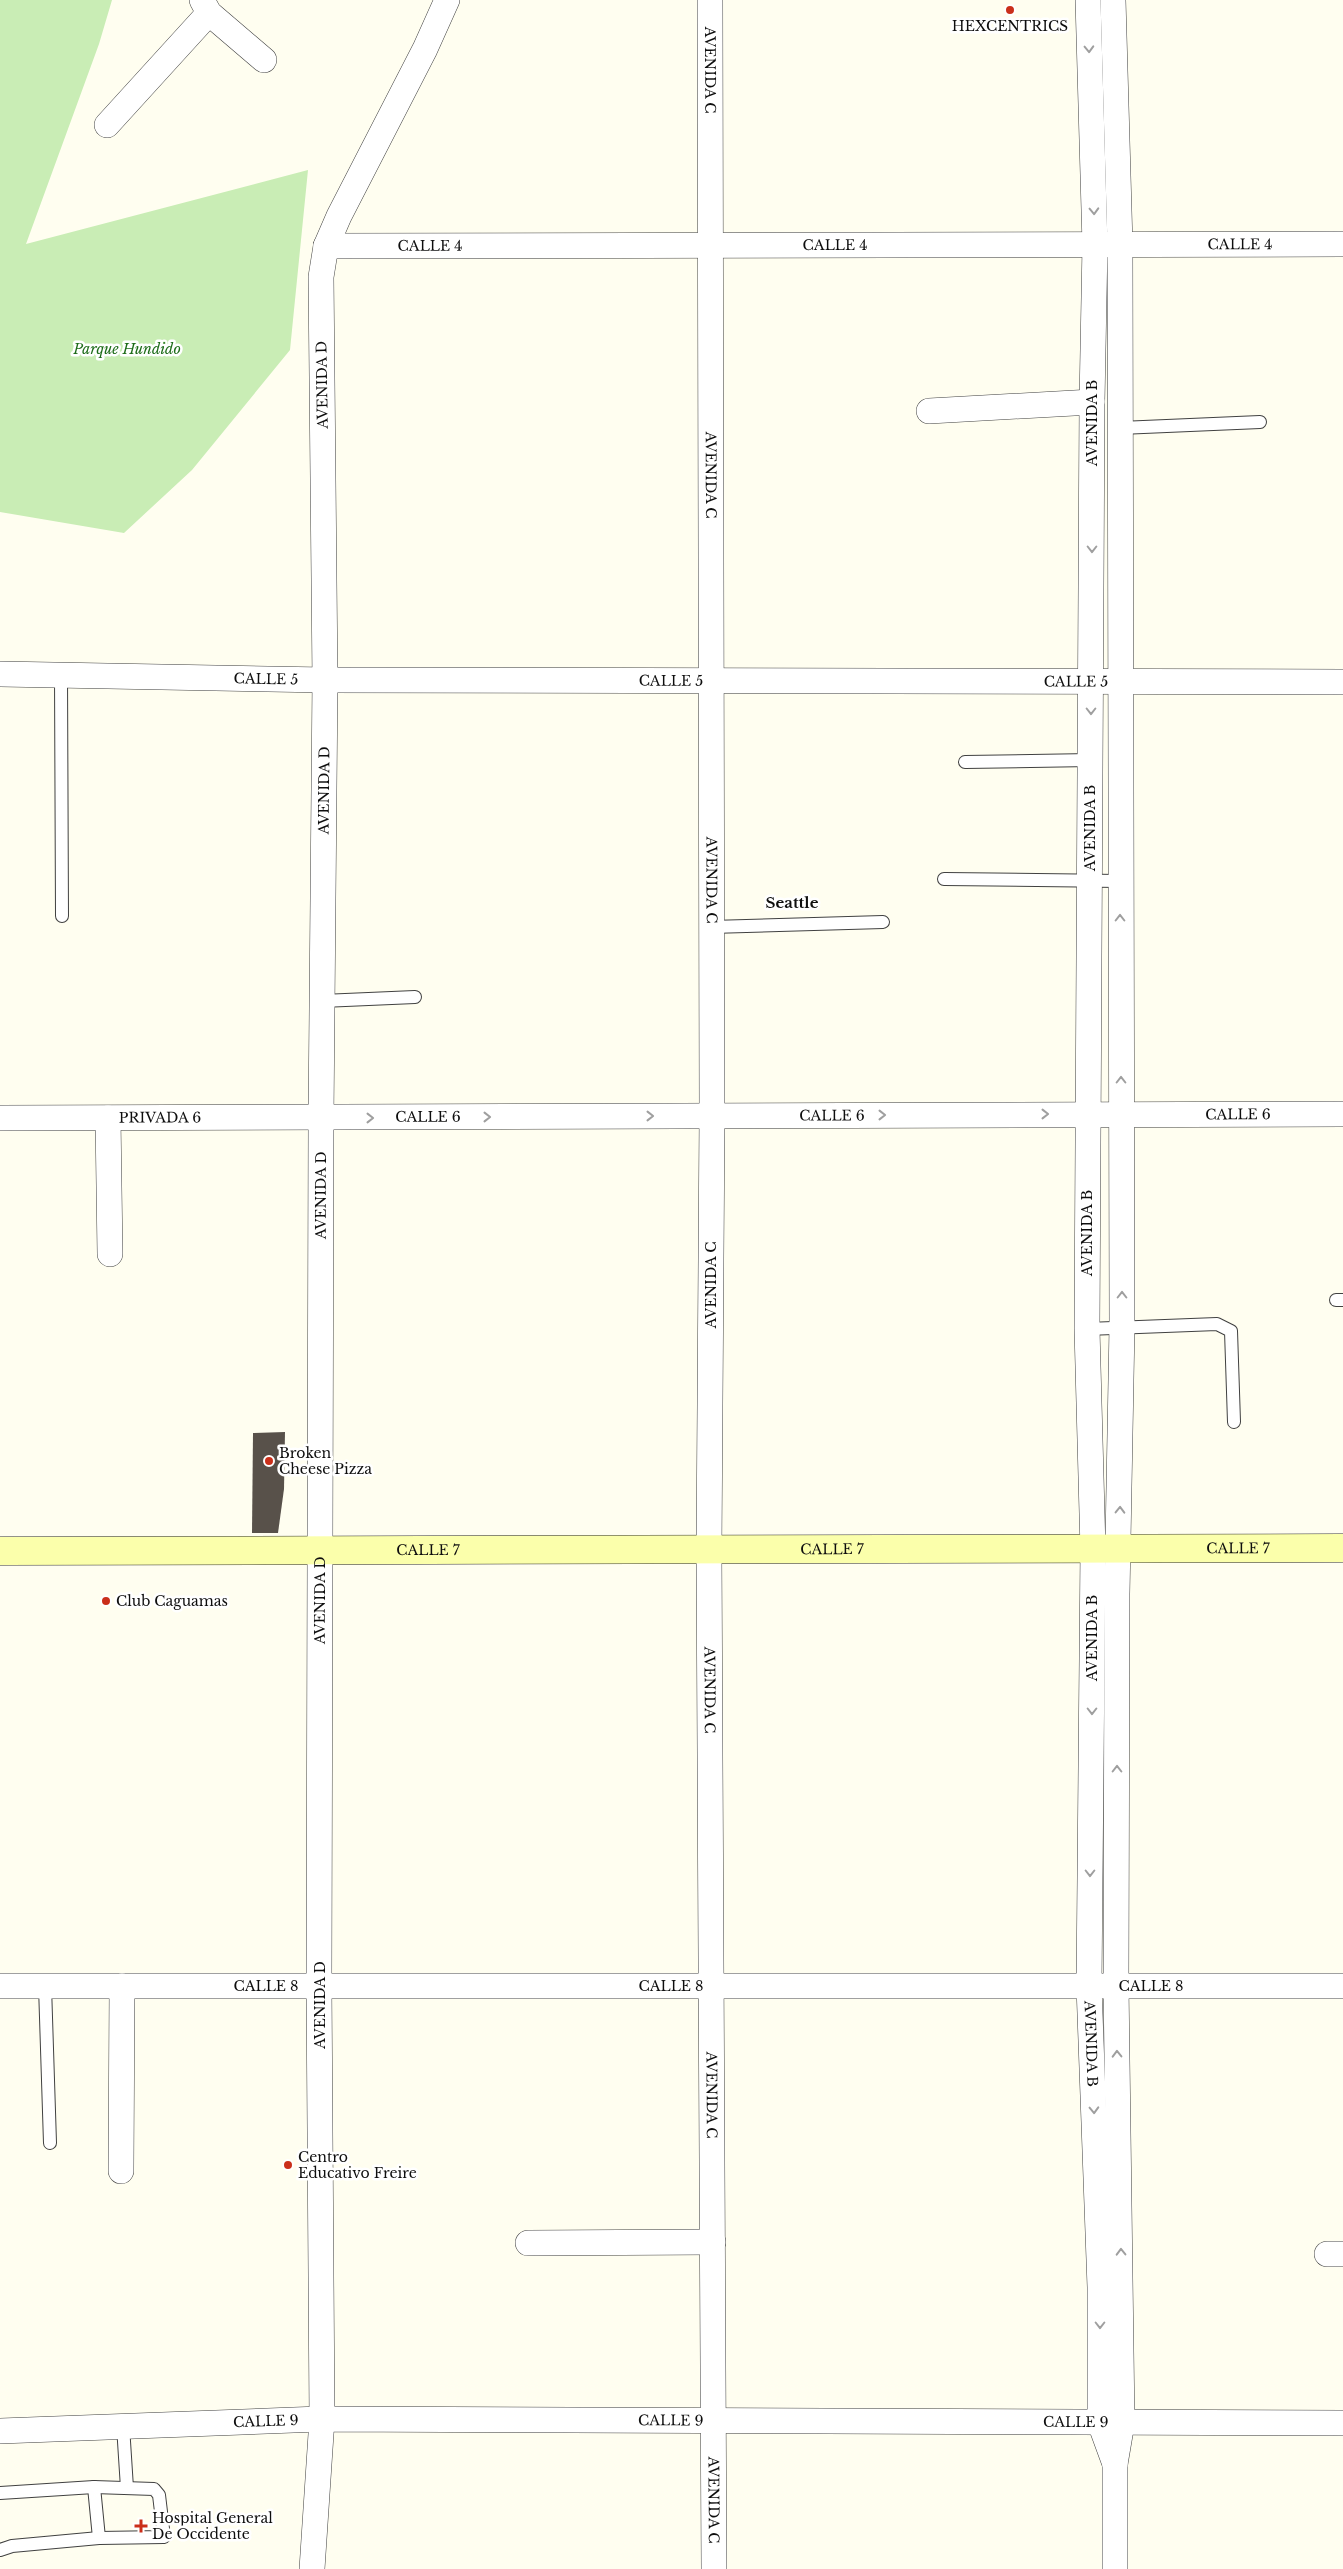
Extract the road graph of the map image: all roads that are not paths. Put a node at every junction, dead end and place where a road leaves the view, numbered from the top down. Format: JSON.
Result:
{"nodes":[{"id":1,"x":447,"y":0,"type":"edge"},
{"id":2,"x":710,"y":0,"type":"edge"},
{"id":3,"x":1088,"y":0,"type":"edge"},
{"id":4,"x":1113,"y":0,"type":"edge"},
{"id":5,"x":206,"y":6,"type":"edge"},
{"id":6,"x":264,"y":60,"type":"dead end"},
{"id":7,"x":107,"y":125,"type":"dead end"},
{"id":8,"x":711,"y":244,"type":"junction"},
{"id":9,"x":1343,"y":244,"type":"edge"},
{"id":10,"x":1095,"y":245,"type":"junction"},
{"id":11,"x":1120,"y":245,"type":"junction"},
{"id":12,"x":326,"y":246,"type":"junction"},
{"id":13,"x":1092,"y":402,"type":"junction"},
{"id":14,"x":929,"y":411,"type":"dead end"},
{"id":15,"x":1260,"y":422,"type":"dead end"},
{"id":16,"x":1120,"y":428,"type":"junction"},
{"id":17,"x":1092,"y":511,"type":"junction"},
{"id":18,"x":1120,"y":511,"type":"junction"},
{"id":19,"x":0,"y":674,"type":"edge"},
{"id":20,"x":61,"y":675,"type":"junction"},
{"id":21,"x":325,"y":680,"type":"junction"},
{"id":22,"x":711,"y":680,"type":"junction"},
{"id":23,"x":1091,"y":680,"type":"junction"},
{"id":24,"x":1119,"y":681,"type":"junction"},
{"id":25,"x":1343,"y":682,"type":"edge"},
{"id":26,"x":1091,"y":760,"type":"junction"},
{"id":27,"x":965,"y":762,"type":"dead end"},
{"id":28,"x":944,"y":879,"type":"dead end"},
{"id":29,"x":1090,"y":880,"type":"junction"},
{"id":30,"x":1120,"y":881,"type":"junction"},
{"id":31,"x":62,"y":916,"type":"dead end"},
{"id":32,"x":883,"y":922,"type":"dead end"},
{"id":33,"x":711,"y":927,"type":"junction"},
{"id":34,"x":415,"y":997,"type":"dead end"},
{"id":35,"x":322,"y":1001,"type":"junction"},
{"id":36,"x":1088,"y":1114,"type":"junction"},
{"id":37,"x":1343,"y":1114,"type":"edge"},
{"id":38,"x":1121,"y":1115,"type":"junction"},
{"id":39,"x":712,"y":1116,"type":"junction"},
{"id":40,"x":0,"y":1118,"type":"edge"},
{"id":41,"x":108,"y":1118,"type":"junction"},
{"id":42,"x":321,"y":1118,"type":"junction"},
{"id":43,"x":110,"y":1254,"type":"dead end"},
{"id":44,"x":1122,"y":1326,"type":"junction"},
{"id":45,"x":1086,"y":1329,"type":"junction"},
{"id":46,"x":1234,"y":1422,"type":"dead end"},
{"id":47,"x":1343,"y":1548,"type":"edge"},
{"id":48,"x":1119,"y":1549,"type":"junction"},
{"id":49,"x":709,"y":1550,"type":"junction"},
{"id":50,"x":1093,"y":1550,"type":"junction"},
{"id":51,"x":0,"y":1551,"type":"edge"},
{"id":52,"x":322,"y":1551,"type":"junction"},
{"id":53,"x":1091,"y":1803,"type":"junction"},
{"id":54,"x":1116,"y":1804,"type":"junction"},
{"id":55,"x":0,"y":1986,"type":"edge"},
{"id":56,"x":45,"y":1986,"type":"junction"},
{"id":57,"x":122,"y":1986,"type":"junction"},
{"id":58,"x":320,"y":1986,"type":"junction"},
{"id":59,"x":711,"y":1986,"type":"junction"},
{"id":60,"x":1089,"y":1986,"type":"junction"},
{"id":61,"x":1116,"y":1986,"type":"junction"},
{"id":62,"x":1343,"y":1986,"type":"edge"},
{"id":63,"x":50,"y":2143,"type":"dead end"},
{"id":64,"x":120,"y":2171,"type":"dead end"},
{"id":65,"x":713,"y":2242,"type":"junction"},
{"id":66,"x":528,"y":2243,"type":"dead end"},
{"id":67,"x":1111,"y":2288,"type":"junction"},
{"id":68,"x":322,"y":2419,"type":"junction"},
{"id":69,"x":714,"y":2420,"type":"junction"},
{"id":70,"x":1111,"y":2423,"type":"junction"},
{"id":71,"x":1343,"y":2423,"type":"edge"},
{"id":72,"x":123,"y":2426,"type":"junction"},
{"id":73,"x":0,"y":2431,"type":"edge"},
{"id":74,"x":94,"y":2487,"type":"junction"},
{"id":75,"x":126,"y":2488,"type":"junction"},
{"id":76,"x":0,"y":2493,"type":"edge"},
{"id":77,"x":99,"y":2538,"type":"junction"},
{"id":78,"x":0,"y":2550,"type":"edge"},
{"id":79,"x":312,"y":2569,"type":"edge"},
{"id":80,"x":714,"y":2569,"type":"edge"},
{"id":81,"x":1115,"y":2569,"type":"edge"}],
"edges":[{"from":1,"to":12,"type":"street","name":"AVENIDA D"},
{"from":2,"to":8,"type":"street","name":"AVENIDA C"},
{"from":3,"to":10,"type":"street","name":"AVENIDA B","one_way":true},
{"from":4,"to":11,"type":"street","name":"AVENIDA B"},
{"from":5,"to":6,"type":"street"},
{"from":5,"to":7,"type":"street"},
{"from":8,"to":10,"type":"street","name":"CALLE 4"},
{"from":8,"to":12,"type":"street","name":"CALLE 4"},
{"from":8,"to":22,"type":"street","name":"AVENIDA C"},
{"from":9,"to":11,"type":"street","name":"CALLE 4"},
{"from":10,"to":11,"type":"street","name":"CALLE 4"},
{"from":10,"to":13,"type":"street","name":"AVENIDA B"},
{"from":11,"to":16,"type":"street","name":"AVENIDA B"},
{"from":12,"to":21,"type":"street","name":"AVENIDA D"},
{"from":13,"to":14,"type":"street"},
{"from":13,"to":17,"type":"street","name":"AVENIDA B"},
{"from":15,"to":16,"type":"lane"},
{"from":16,"to":18,"type":"street","name":"AVENIDA B"},
{"from":17,"to":18,"type":"street"},
{"from":17,"to":23,"type":"street","name":"AVENIDA B","one_way":true},
{"from":18,"to":24,"type":"street","name":"AVENIDA B"},
{"from":19,"to":20,"type":"street","name":"CALLE 5"},
{"from":20,"to":21,"type":"street","name":"CALLE 5"},
{"from":20,"to":31,"type":"lane"},
{"from":21,"to":22,"type":"street","name":"CALLE 5"},
{"from":21,"to":35,"type":"street","name":"AVENIDA D"},
{"from":22,"to":23,"type":"street","name":"CALLE 5"},
{"from":22,"to":33,"type":"street","name":"AVENIDA C"},
{"from":23,"to":24,"type":"street","name":"CALLE 5"},
{"from":23,"to":26,"type":"street","name":"AVENIDA B","one_way":true},
{"from":24,"to":25,"type":"street","name":"CALLE 5"},
{"from":24,"to":30,"type":"street","name":"AVENIDA B"},
{"from":26,"to":27,"type":"lane"},
{"from":26,"to":29,"type":"street","name":"AVENIDA B"},
{"from":28,"to":29,"type":"lane"},
{"from":29,"to":30,"type":"lane"},
{"from":29,"to":36,"type":"street","name":"AVENIDA B"},
{"from":38,"to":30,"type":"street","name":"AVENIDA B","one_way":true},
{"from":32,"to":33,"type":"lane"},
{"from":33,"to":39,"type":"street","name":"AVENIDA C"},
{"from":34,"to":35,"type":"lane"},
{"from":35,"to":42,"type":"street","name":"AVENIDA D"},
{"from":36,"to":38,"type":"street","name":"CALLE 6"},
{"from":39,"to":36,"type":"street","name":"CALLE 6","one_way":true},
{"from":36,"to":45,"type":"street","name":"AVENIDA B"},
{"from":37,"to":38,"type":"street","name":"CALLE 6"},
{"from":44,"to":38,"type":"street","name":"AVENIDA B","one_way":true},
{"from":42,"to":39,"type":"street","name":"CALLE 6","one_way":true},
{"from":39,"to":49,"type":"street","name":"AVENIDA C"},
{"from":40,"to":41,"type":"street","name":"PRIVADA 6"},
{"from":41,"to":42,"type":"street","name":"PRIVADA 6"},
{"from":41,"to":43,"type":"street"},
{"from":42,"to":52,"type":"street","name":"AVENIDA D"},
{"from":44,"to":45,"type":"lane"},
{"from":44,"to":46,"type":"lane"},
{"from":48,"to":44,"type":"street","name":"AVENIDA B","one_way":true},
{"from":45,"to":50,"type":"street","name":"AVENIDA B"},
{"from":47,"to":48,"type":"street","name":"CALLE 7"},
{"from":48,"to":50,"type":"street","name":"CALLE 7"},
{"from":54,"to":48,"type":"street","name":"AVENIDA B","one_way":true},
{"from":49,"to":50,"type":"street","name":"CALLE 7"},
{"from":49,"to":52,"type":"street","name":"CALLE 7"},
{"from":49,"to":59,"type":"street","name":"AVENIDA C"},
{"from":50,"to":53,"type":"street","name":"AVENIDA B","one_way":true},
{"from":51,"to":52,"type":"street","name":"CALLE 7"},
{"from":52,"to":58,"type":"street","name":"AVENIDA D"},
{"from":53,"to":54,"type":"street"},
{"from":53,"to":60,"type":"street","name":"AVENIDA B","one_way":true},
{"from":54,"to":61,"type":"street","name":"AVENIDA B"},
{"from":55,"to":56,"type":"street","name":"CALLE 8"},
{"from":56,"to":57,"type":"street","name":"CALLE 8"},
{"from":56,"to":63,"type":"lane"},
{"from":57,"to":58,"type":"street","name":"CALLE 8"},
{"from":57,"to":64,"type":"street"},
{"from":58,"to":59,"type":"street","name":"CALLE 8"},
{"from":58,"to":68,"type":"street","name":"AVENIDA D"},
{"from":59,"to":60,"type":"street","name":"CALLE 8"},
{"from":59,"to":65,"type":"street","name":"AVENIDA C"},
{"from":60,"to":61,"type":"street","name":"CALLE 8"},
{"from":60,"to":67,"type":"street","name":"AVENIDA B","one_way":true},
{"from":61,"to":62,"type":"street","name":"CALLE 8"},
{"from":67,"to":61,"type":"street","name":"AVENIDA B","one_way":true},
{"from":65,"to":66,"type":"street"},
{"from":65,"to":69,"type":"street","name":"AVENIDA C"},
{"from":67,"to":70,"type":"street","name":"AVENIDA B"},
{"from":68,"to":69,"type":"street","name":"CALLE 9"},
{"from":68,"to":72,"type":"street","name":"CALLE 9"},
{"from":68,"to":79,"type":"street","name":"AVENIDA D"},
{"from":69,"to":70,"type":"street","name":"CALLE 9"},
{"from":69,"to":80,"type":"street","name":"AVENIDA C"},
{"from":70,"to":71,"type":"street","name":"CALLE 9"},
{"from":70,"to":81,"type":"street","name":"AVENIDA B"},
{"from":72,"to":73,"type":"street","name":"CALLE 9"},
{"from":72,"to":75,"type":"lane"},
{"from":74,"to":75,"type":"lane"},
{"from":74,"to":76,"type":"lane"},
{"from":74,"to":77,"type":"lane"},
{"from":75,"to":77,"type":"lane"},
{"from":77,"to":78,"type":"lane"}]}
